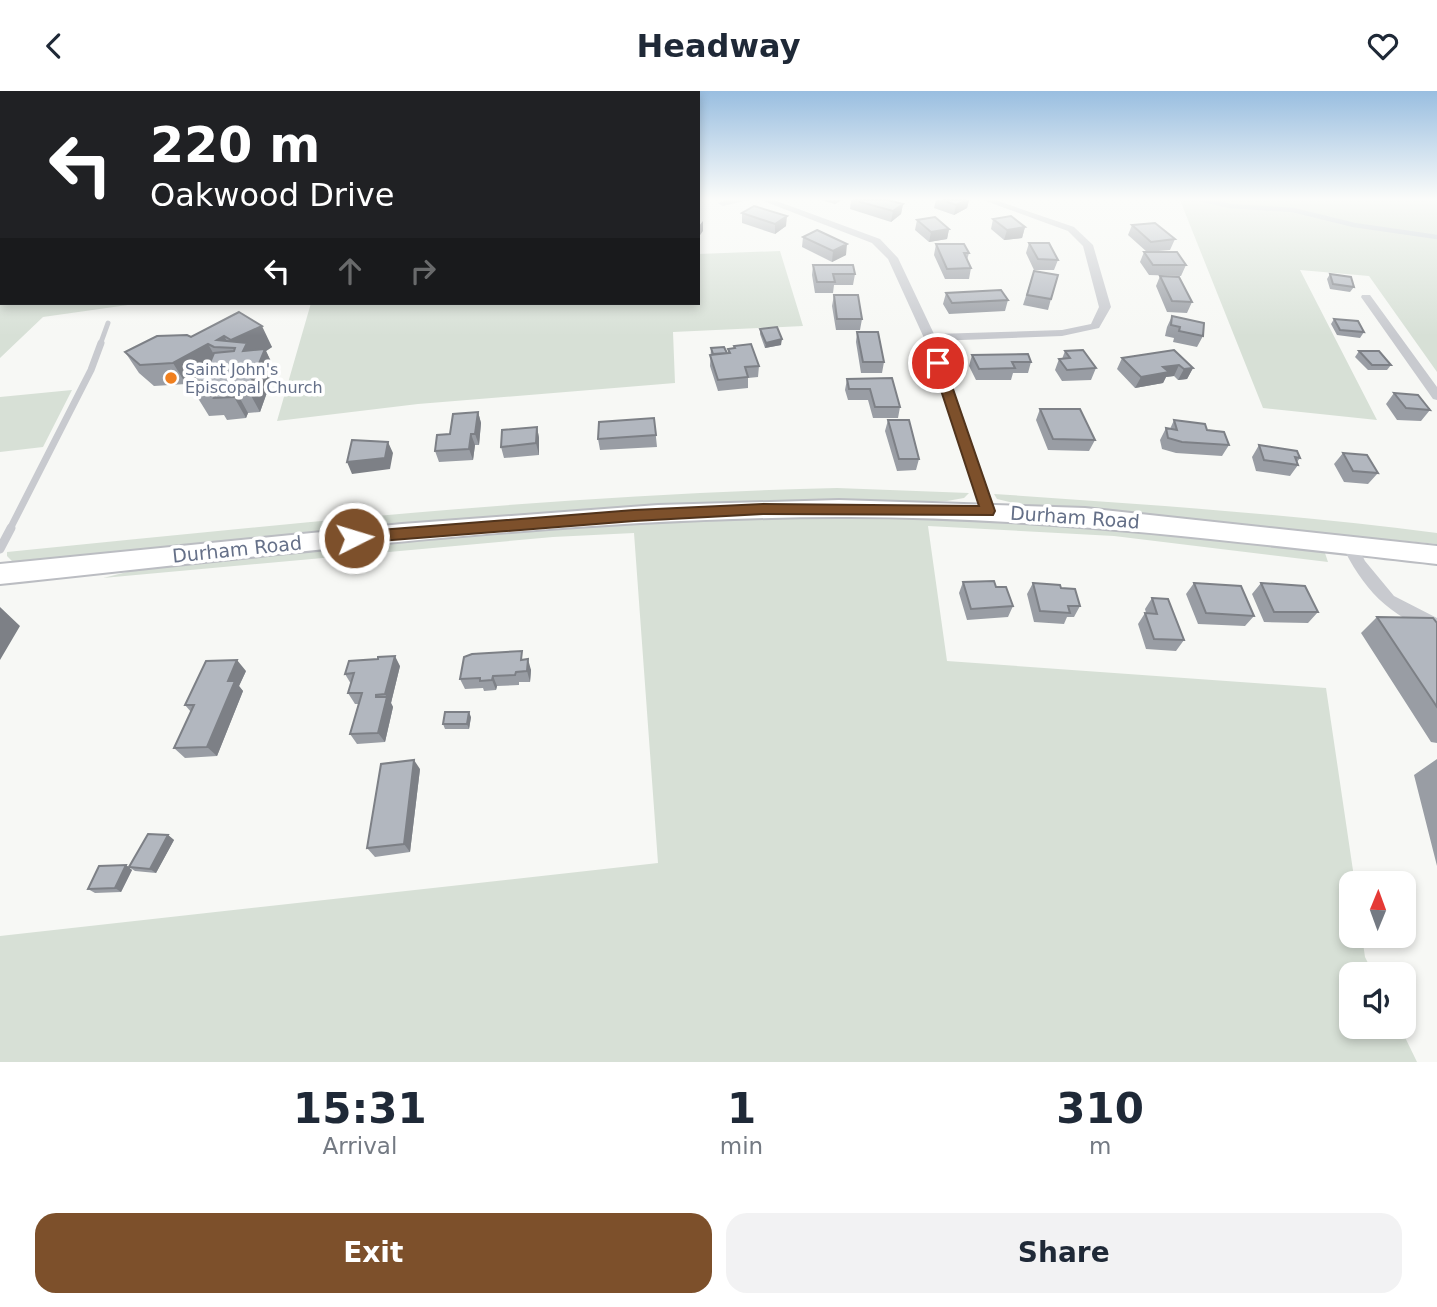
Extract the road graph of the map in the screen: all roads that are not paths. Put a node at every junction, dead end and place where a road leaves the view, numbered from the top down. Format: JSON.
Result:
{"nodes":[{"id":1,"x":880,"y":245,"type":"edge"},
{"id":2,"x":1087,"y":245,"type":"edge"},
{"id":3,"x":1366,"y":297,"type":"dead end"},
{"id":4,"x":108,"y":323,"type":"dead end"},
{"id":5,"x":930,"y":338,"type":"junction"},
{"id":6,"x":1437,"y":396,"type":"edge"},
{"id":7,"x":988,"y":511,"type":"junction"},
{"id":8,"x":1349,"y":543,"type":"junction"},
{"id":9,"x":0,"y":549,"type":"edge"},
{"id":10,"x":1437,"y":555,"type":"edge"},
{"id":11,"x":0,"y":574,"type":"edge"},
{"id":12,"x":1437,"y":626,"type":"edge"}],
"edges":[{"from":1,"to":5,"type":"street"},
{"from":2,"to":5,"type":"street"},
{"from":3,"to":6,"type":"street"},
{"from":4,"to":9,"type":"lane"},
{"from":5,"to":7,"type":"street"},
{"from":7,"to":8,"type":"main road","name":"Durham Road"},
{"from":7,"to":11,"type":"main road","name":"Durham Road"},
{"from":8,"to":10,"type":"main road","name":"Durham Road"},
{"from":8,"to":12,"type":"street"}]}
